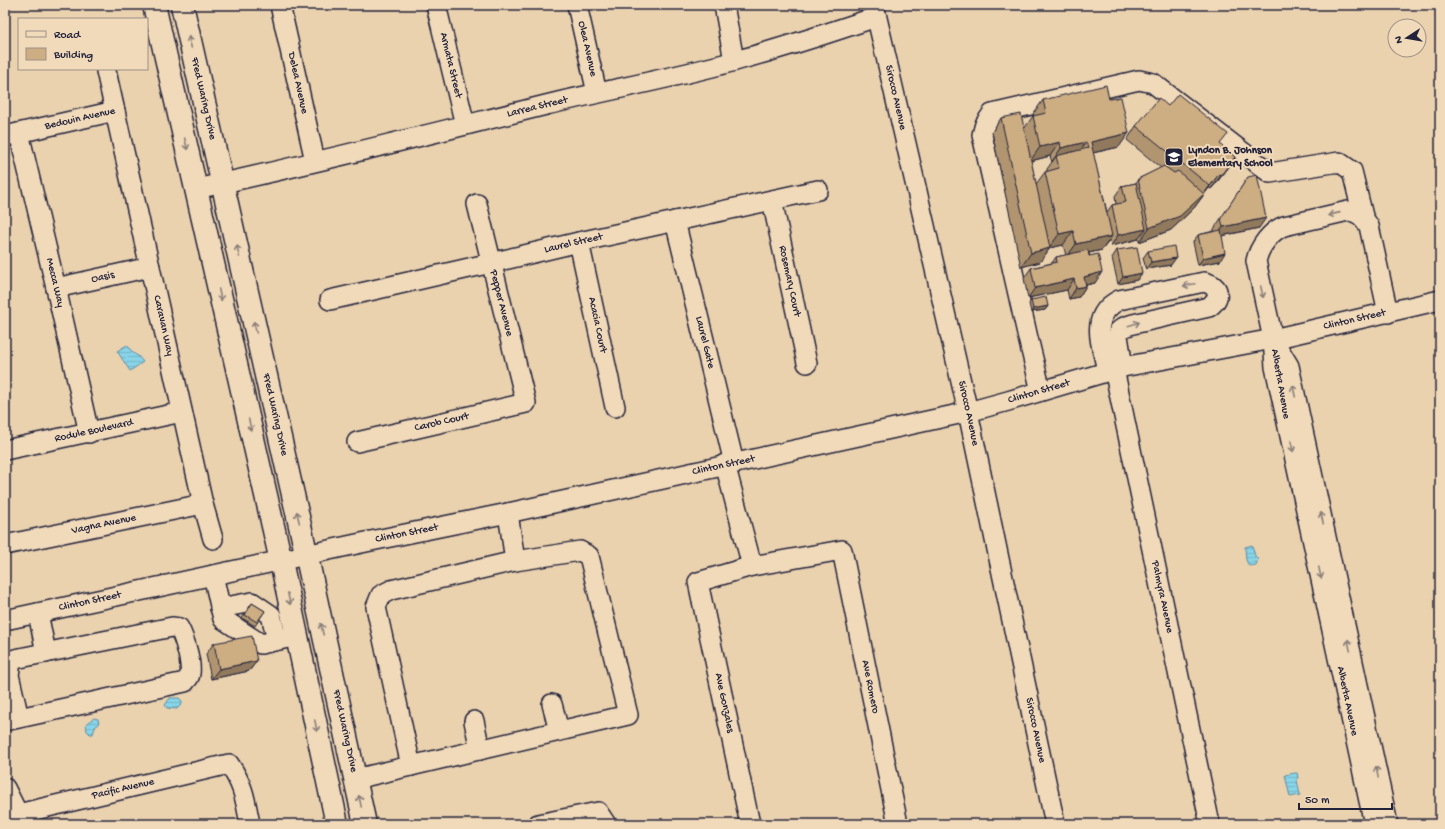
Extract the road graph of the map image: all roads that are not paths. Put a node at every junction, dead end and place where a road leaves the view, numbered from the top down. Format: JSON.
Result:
{"nodes":[{"id":1,"x":154,"y":5,"type":"edge"},
{"id":2,"x":182,"y":5,"type":"edge"},
{"id":3,"x":280,"y":5,"type":"edge"},
{"id":4,"x":436,"y":5,"type":"edge"},
{"id":5,"x":577,"y":5,"type":"edge"},
{"id":6,"x":724,"y":5,"type":"edge"},
{"id":7,"x":875,"y":11,"type":"edge"},
{"id":8,"x":734,"y":61,"type":"junction"},
{"id":9,"x":106,"y":71,"type":"dead end"},
{"id":10,"x":597,"y":92,"type":"junction"},
{"id":11,"x":115,"y":111,"type":"junction"},
{"id":12,"x":465,"y":125,"type":"junction"},
{"id":13,"x":12,"y":134,"type":"edge"},
{"id":14,"x":315,"y":161,"type":"junction"},
{"id":15,"x":222,"y":183,"type":"junction"},
{"id":16,"x":196,"y":189,"type":"junction"},
{"id":17,"x":818,"y":190,"type":"dead end"},
{"id":18,"x":772,"y":200,"type":"junction"},
{"id":19,"x":477,"y":204,"type":"dead end"},
{"id":20,"x":1363,"y":216,"type":"junction"},
{"id":21,"x":675,"y":221,"type":"junction"},
{"id":22,"x":579,"y":242,"type":"junction"},
{"id":23,"x":491,"y":263,"type":"junction"},
{"id":24,"x":150,"y":267,"type":"junction"},
{"id":25,"x":56,"y":288,"type":"junction"},
{"id":26,"x":330,"y":300,"type":"dead end"},
{"id":27,"x":1440,"y":300,"type":"edge"},
{"id":28,"x":1388,"y":313,"type":"junction"},
{"id":29,"x":1272,"y":339,"type":"junction"},
{"id":30,"x":807,"y":363,"type":"dead end"},
{"id":31,"x":1114,"y":369,"type":"junction"},
{"id":32,"x":1041,"y":391,"type":"junction"},
{"id":33,"x":526,"y":403,"type":"joint"},
{"id":34,"x":615,"y":407,"type":"dead end"},
{"id":35,"x":182,"y":412,"type":"junction"},
{"id":36,"x":968,"y":412,"type":"junction"},
{"id":37,"x":89,"y":433,"type":"junction"},
{"id":38,"x":357,"y":442,"type":"dead end"},
{"id":39,"x":5,"y":450,"type":"edge"},
{"id":40,"x":730,"y":464,"type":"junction"},
{"id":41,"x":203,"y":504,"type":"junction"},
{"id":42,"x":508,"y":513,"type":"junction"},
{"id":43,"x":212,"y":539,"type":"dead end"},
{"id":44,"x":5,"y":545,"type":"edge"},
{"id":45,"x":306,"y":556,"type":"junction"},
{"id":46,"x":281,"y":561,"type":"junction"},
{"id":47,"x":515,"y":561,"type":"junction"},
{"id":48,"x":752,"y":566,"type":"junction"},
{"id":49,"x":213,"y":575,"type":"junction"},
{"id":50,"x":220,"y":608,"type":"junction"},
{"id":51,"x":38,"y":613,"type":"junction"},
{"id":52,"x":5,"y":620,"type":"edge"},
{"id":53,"x":287,"y":638,"type":"junction"},
{"id":54,"x":46,"y":653,"type":"junction"},
{"id":55,"x":552,"y":704,"type":"dead end"},
{"id":56,"x":12,"y":720,"type":"edge"},
{"id":57,"x":474,"y":721,"type":"dead end"},
{"id":58,"x":559,"y":731,"type":"junction"},
{"id":59,"x":480,"y":750,"type":"junction"},
{"id":60,"x":411,"y":766,"type":"junction"},
{"id":61,"x":355,"y":779,"type":"junction"},
{"id":62,"x":5,"y":788,"type":"edge"},
{"id":63,"x":22,"y":819,"type":"edge"},
{"id":64,"x":250,"y":824,"type":"edge"},
{"id":65,"x":337,"y":824,"type":"edge"},
{"id":66,"x":365,"y":824,"type":"edge"},
{"id":67,"x":538,"y":824,"type":"edge"},
{"id":68,"x":606,"y":824,"type":"edge"},
{"id":69,"x":750,"y":824,"type":"edge"},
{"id":70,"x":898,"y":824,"type":"edge"},
{"id":71,"x":1054,"y":824,"type":"edge"},
{"id":72,"x":1210,"y":824,"type":"edge"},
{"id":73,"x":1374,"y":824,"type":"edge"},
{"id":74,"x":1388,"y":824,"type":"edge"}],
"edges":[{"from":1,"to":16,"type":"main road","one_way":true},
{"from":15,"to":2,"type":"main road","name":"Fred Waring Drive","one_way":true},
{"from":3,"to":14,"type":"street","name":"Delea Avenue"},
{"from":4,"to":12,"type":"street","name":"Armata Street"},
{"from":5,"to":10,"type":"street","name":"Olea Avenue"},
{"from":6,"to":8,"type":"street"},
{"from":7,"to":8,"type":"street","name":"Larrea Street"},
{"from":7,"to":36,"type":"street","name":"Sirocco Avenue"},
{"from":8,"to":10,"type":"street","name":"Larrea Street"},
{"from":9,"to":11,"type":"street","name":"Bedouin Avenue"},
{"from":10,"to":12,"type":"street","name":"Larrea Street"},
{"from":11,"to":13,"type":"street","name":"Bedouin Avenue"},
{"from":11,"to":24,"type":"street","name":"Caravan Way"},
{"from":12,"to":14,"type":"street","name":"Larrea Street"},
{"from":13,"to":25,"type":"street","name":"Mecca Way"},
{"from":14,"to":15,"type":"street","name":"Larrea Street"},
{"from":15,"to":16,"type":"street","name":"Larrea Street"},
{"from":45,"to":15,"type":"main road","name":"Fred Waring Drive","one_way":true},
{"from":16,"to":46,"type":"main road","one_way":true},
{"from":17,"to":18,"type":"street","name":"Laurel Street"},
{"from":18,"to":21,"type":"street","name":"Laurel Street"},
{"from":18,"to":30,"type":"street","name":"Rosemary Court"},
{"from":19,"to":23,"type":"street","name":"Pepper Avenue"},
{"from":20,"to":28,"type":"street"},
{"from":20,"to":29,"type":"street","one_way":true},
{"from":20,"to":32,"type":"street"},
{"from":21,"to":22,"type":"street","name":"Laurel Street"},
{"from":21,"to":40,"type":"street","name":"Laurel Gate"},
{"from":22,"to":23,"type":"street","name":"Laurel Street"},
{"from":22,"to":34,"type":"street","name":"Acacia Court"},
{"from":23,"to":26,"type":"street","name":"Laurel Street"},
{"from":23,"to":33,"type":"street","name":"Pepper Avenue"},
{"from":24,"to":25,"type":"street","name":"Oasis"},
{"from":24,"to":35,"type":"street","name":"Caravan Way"},
{"from":25,"to":37,"type":"street","name":"Mecca Way"},
{"from":27,"to":28,"type":"street","name":"Clinton Street"},
{"from":28,"to":29,"type":"street","name":"Clinton Street"},
{"from":29,"to":31,"type":"street","name":"Clinton Street"},
{"from":29,"to":73,"type":"street","name":"Alberta Avenue","one_way":true},
{"from":74,"to":29,"type":"street","name":"Alberta Avenue","one_way":true},
{"from":31,"to":31,"type":"street","one_way":true},
{"from":31,"to":32,"type":"street","name":"Clinton Street"},
{"from":31,"to":72,"type":"street","name":"Palmyra Avenue"},
{"from":32,"to":36,"type":"street","name":"Clinton Street"},
{"from":33,"to":38,"type":"street","name":"Carob Court"},
{"from":35,"to":37,"type":"street","name":"Rodule Boulevard"},
{"from":35,"to":41,"type":"street","name":"Caravan Way"},
{"from":36,"to":40,"type":"street","name":"Clinton Street"},
{"from":36,"to":71,"type":"street","name":"Sirocco Avenue"},
{"from":37,"to":39,"type":"street","name":"Rodule Boulevard"},
{"from":40,"to":42,"type":"street","name":"Clinton Street"},
{"from":40,"to":48,"type":"street","name":"Laurel Gate"},
{"from":41,"to":43,"type":"street","name":"Caravan Way"},
{"from":41,"to":44,"type":"street","name":"Vagna Avenue"},
{"from":42,"to":45,"type":"street","name":"Clinton Street"},
{"from":42,"to":47,"type":"street"},
{"from":45,"to":46,"type":"street","name":"Clinton Street"},
{"from":61,"to":45,"type":"main road","name":"Fred Waring Drive","one_way":true},
{"from":46,"to":49,"type":"street","name":"Clinton Street"},
{"from":46,"to":53,"type":"main road","one_way":true},
{"from":47,"to":58,"type":"street"},
{"from":47,"to":60,"type":"street"},
{"from":48,"to":69,"type":"street","name":"Ave Gonzales"},
{"from":48,"to":70,"type":"street","name":"Ave Romero"},
{"from":49,"to":50,"type":"street"},
{"from":49,"to":51,"type":"street","name":"Clinton Street"},
{"from":50,"to":53,"type":"street"},
{"from":50,"to":53,"type":"street"},
{"from":51,"to":52,"type":"street","name":"Clinton Street"},
{"from":51,"to":54,"type":"street"},
{"from":53,"to":65,"type":"main road","one_way":true},
{"from":54,"to":56,"type":"street"},
{"from":54,"to":56,"type":"street"},
{"from":55,"to":58,"type":"street"},
{"from":57,"to":59,"type":"street"},
{"from":58,"to":59,"type":"street"},
{"from":59,"to":60,"type":"street"},
{"from":60,"to":61,"type":"street"},
{"from":66,"to":61,"type":"main road","name":"Fred Waring Drive","one_way":true},
{"from":62,"to":63,"type":"street"},
{"from":63,"to":64,"type":"street","name":"Pacific Avenue"},
{"from":67,"to":68,"type":"street"}]}
